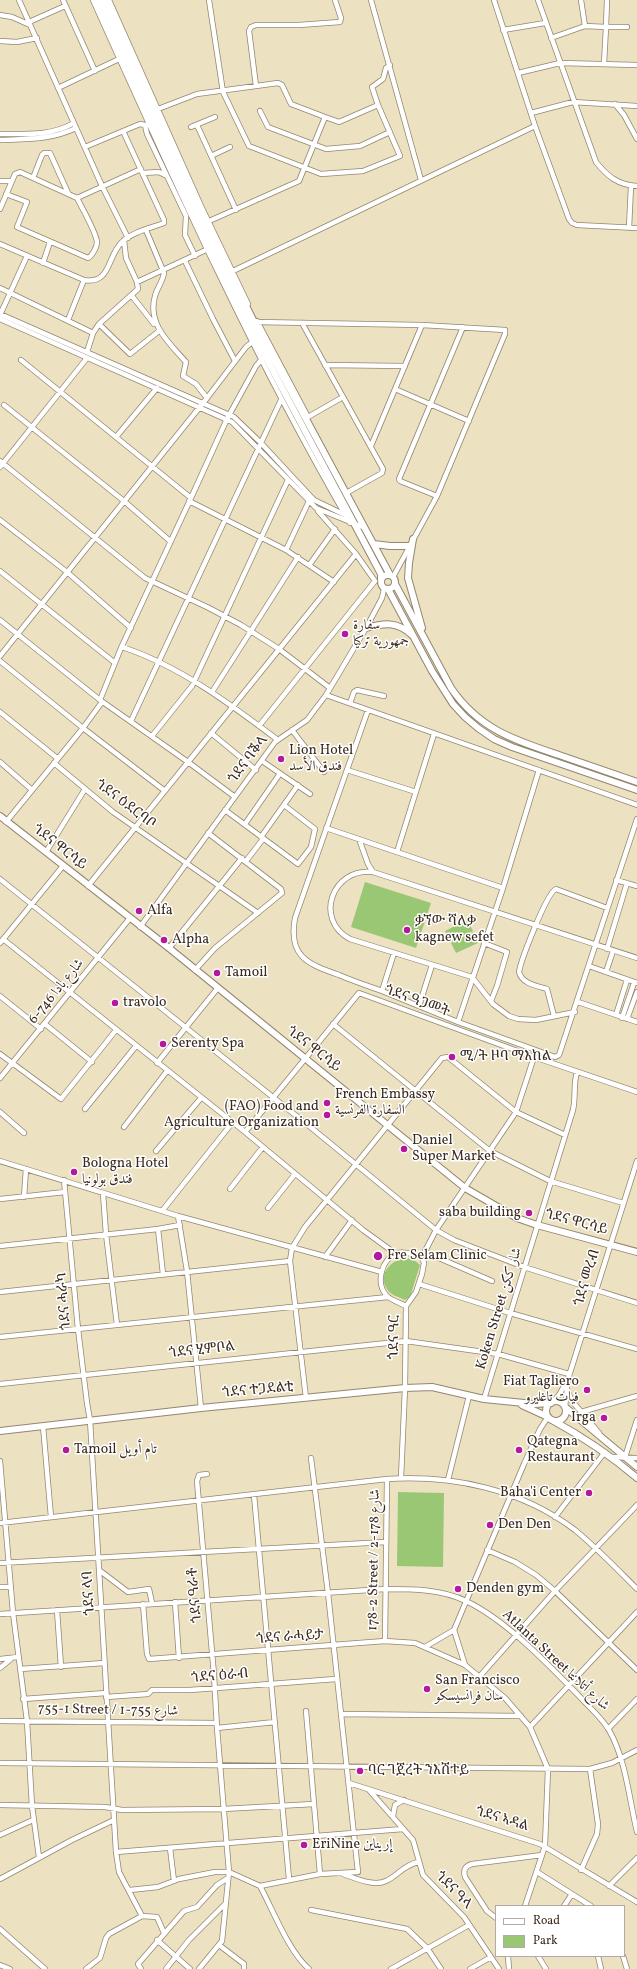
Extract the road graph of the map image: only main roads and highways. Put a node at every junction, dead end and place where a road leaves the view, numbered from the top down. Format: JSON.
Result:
{"nodes":[{"id":1,"x":98,"y":0,"type":"edge"},
{"id":2,"x":104,"y":0,"type":"edge"},
{"id":3,"x":205,"y":223,"type":"junction"},
{"id":4,"x":212,"y":247,"type":"junction"},
{"id":5,"x":413,"y":539,"type":"road end"},
{"id":6,"x":374,"y":544,"type":"junction"},
{"id":7,"x":409,"y":546,"type":"road end"},
{"id":8,"x":391,"y":576,"type":"junction"},
{"id":9,"x":381,"y":578,"type":"junction"},
{"id":10,"x":395,"y":584,"type":"junction"},
{"id":11,"x":386,"y":589,"type":"junction"},
{"id":12,"x":366,"y":628,"type":"road end"},
{"id":13,"x":423,"y":635,"type":"junction"},
{"id":14,"x":416,"y":640,"type":"junction"},
{"id":15,"x":637,"y":782,"type":"edge"},
{"id":16,"x":637,"y":790,"type":"edge"},
{"id":17,"x":0,"y":816,"type":"edge"},
{"id":18,"x":637,"y":1252,"type":"edge"},
{"id":19,"x":517,"y":1402,"type":"junction"},
{"id":20,"x":551,"y":1403,"type":"junction"},
{"id":21,"x":565,"y":1407,"type":"junction"},
{"id":22,"x":550,"y":1419,"type":"junction"},
{"id":23,"x":0,"y":1431,"type":"edge"},
{"id":24,"x":637,"y":1467,"type":"edge"},
{"id":25,"x":637,"y":1478,"type":"edge"}],
"edges":[{"from":1,"to":3,"type":"main road"},
{"from":2,"to":3,"type":"main road"},
{"from":3,"to":4,"type":"main road"},
{"from":4,"to":6,"type":"main road"},
{"from":4,"to":9,"type":"main road"},
{"from":5,"to":13,"type":"main road"},
{"from":6,"to":7,"type":"main road"},
{"from":6,"to":8,"type":"main road"},
{"from":8,"to":9,"type":"main road"},
{"from":8,"to":10,"type":"main road"},
{"from":9,"to":11,"type":"main road"},
{"from":10,"to":11,"type":"main road"},
{"from":10,"to":13,"type":"main road"},
{"from":11,"to":14,"type":"main road"},
{"from":12,"to":14,"type":"main road"},
{"from":13,"to":15,"type":"main road"},
{"from":14,"to":16,"type":"main road"},
{"from":17,"to":18,"type":"main road","name":"ጎደና ዋርሳይ"},
{"from":19,"to":20,"type":"main road","name":"ጎደና ተጋደልቲ"},
{"from":19,"to":22,"type":"main road","name":"ጎደና ተጋደልቲ"},
{"from":19,"to":23,"type":"main road","name":"ጎደና ተጋደልቲ"},
{"from":20,"to":21,"type":"main road"},
{"from":20,"to":22,"type":"main road"},
{"from":21,"to":22,"type":"main road"},
{"from":21,"to":24,"type":"main road"},
{"from":22,"to":25,"type":"main road","name":"ጎደና ተጋደልቲ"}]}
